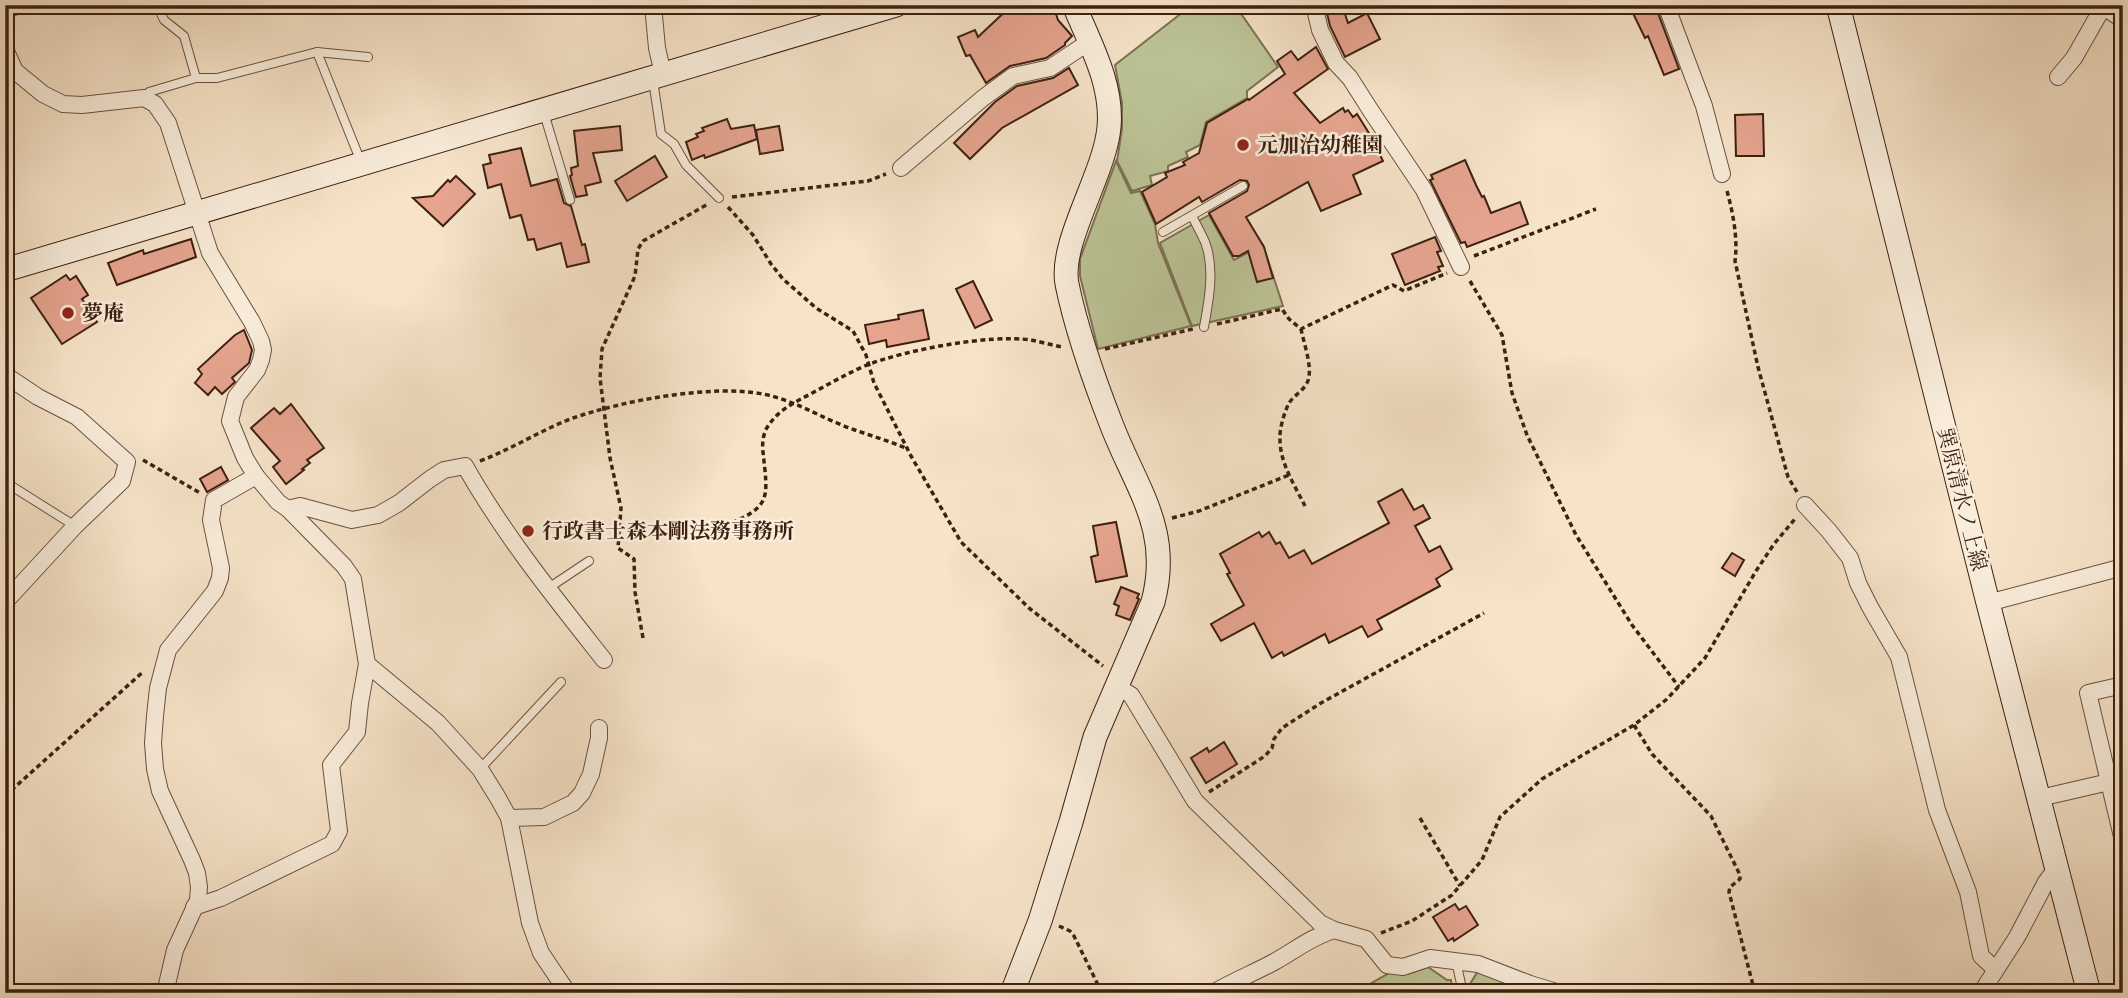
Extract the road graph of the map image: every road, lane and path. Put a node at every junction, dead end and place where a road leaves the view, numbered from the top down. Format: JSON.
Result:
{"nodes":[{"id":1,"x":20,"y":5,"type":"edge"},
{"id":2,"x":157,"y":5,"type":"edge"},
{"id":3,"x":653,"y":5,"type":"edge"},
{"id":4,"x":1074,"y":5,"type":"edge"},
{"id":5,"x":1314,"y":5,"type":"edge"},
{"id":6,"x":1666,"y":5,"type":"edge"},
{"id":7,"x":1839,"y":5,"type":"edge"},
{"id":8,"x":2102,"y":6,"type":"edge"},
{"id":9,"x":885,"y":7,"type":"edge"},
{"id":10,"x":5,"y":10,"type":"edge"},
{"id":11,"x":2123,"y":20,"type":"edge"},
{"id":12,"x":1089,"y":42,"type":"junction"},
{"id":13,"x":5,"y":49,"type":"edge"},
{"id":14,"x":317,"y":52,"type":"junction"},
{"id":15,"x":368,"y":57,"type":"dead end"},
{"id":16,"x":658,"y":76,"type":"junction"},
{"id":17,"x":2058,"y":77,"type":"dead end"},
{"id":18,"x":196,"y":78,"type":"junction"},
{"id":19,"x":144,"y":98,"type":"junction"},
{"id":20,"x":543,"y":110,"type":"junction"},
{"id":21,"x":362,"y":165,"type":"junction"},
{"id":22,"x":901,"y":168,"type":"joint"},
{"id":23,"x":1722,"y":174,"type":"joint"},
{"id":24,"x":1243,"y":186,"type":"dead end"},
{"id":25,"x":719,"y":198,"type":"junction"},
{"id":26,"x":570,"y":200,"type":"dead end"},
{"id":27,"x":1596,"y":209,"type":"dead end"},
{"id":28,"x":198,"y":214,"type":"junction"},
{"id":29,"x":1192,"y":216,"type":"junction"},
{"id":30,"x":1163,"y":232,"type":"dead end"},
{"id":31,"x":1460,"y":264,"type":"junction"},
{"id":32,"x":5,"y":270,"type":"edge"},
{"id":33,"x":1204,"y":327,"type":"junction"},
{"id":34,"x":1301,"y":329,"type":"junction"},
{"id":35,"x":1085,"y":350,"type":"junction"},
{"id":36,"x":869,"y":365,"type":"junction"},
{"id":37,"x":5,"y":375,"type":"edge"},
{"id":38,"x":793,"y":402,"type":"junction"},
{"id":39,"x":604,"y":408,"type":"junction"},
{"id":40,"x":908,"y":449,"type":"junction"},
{"id":41,"x":127,"y":462,"type":"junction"},
{"id":42,"x":465,"y":466,"type":"junction"},
{"id":43,"x":1289,"y":475,"type":"junction"},
{"id":44,"x":256,"y":476,"type":"junction"},
{"id":45,"x":5,"y":482,"type":"edge"},
{"id":46,"x":214,"y":500,"type":"junction"},
{"id":47,"x":1805,"y":505,"type":"junction"},
{"id":48,"x":1305,"y":506,"type":"dead end"},
{"id":49,"x":288,"y":509,"type":"junction"},
{"id":50,"x":1153,"y":523,"type":"junction"},
{"id":51,"x":75,"y":526,"type":"junction"},
{"id":52,"x":724,"y":526,"type":"dead end"},
{"id":53,"x":589,"y":561,"type":"dead end"},
{"id":54,"x":2123,"y":567,"type":"edge"},
{"id":55,"x":547,"y":589,"type":"junction"},
{"id":56,"x":5,"y":602,"type":"edge"},
{"id":57,"x":1988,"y":603,"type":"junction"},
{"id":58,"x":1484,"y":613,"type":"dead end"},
{"id":59,"x":643,"y":638,"type":"dead end"},
{"id":60,"x":168,"y":650,"type":"junction"},
{"id":61,"x":604,"y":660,"type":"dead end"},
{"id":62,"x":367,"y":664,"type":"junction"},
{"id":63,"x":1118,"y":681,"type":"junction"},
{"id":64,"x":561,"y":682,"type":"dead end"},
{"id":65,"x":2123,"y":685,"type":"edge"},
{"id":66,"x":1679,"y":687,"type":"junction"},
{"id":67,"x":1634,"y":725,"type":"junction"},
{"id":68,"x":598,"y":728,"type":"dead end"},
{"id":69,"x":480,"y":769,"type":"junction"},
{"id":70,"x":2109,"y":782,"type":"junction"},
{"id":71,"x":5,"y":796,"type":"edge"},
{"id":72,"x":2040,"y":798,"type":"junction"},
{"id":73,"x":1195,"y":801,"type":"junction"},
{"id":74,"x":509,"y":818,"type":"junction"},
{"id":75,"x":1420,"y":818,"type":"dead end"},
{"id":76,"x":2123,"y":841,"type":"edge"},
{"id":77,"x":2058,"y":866,"type":"junction"},
{"id":78,"x":1460,"y":886,"type":"junction"},
{"id":79,"x":194,"y":907,"type":"junction"},
{"id":80,"x":1040,"y":921,"type":"junction"},
{"id":81,"x":1334,"y":930,"type":"junction"},
{"id":82,"x":1366,"y":939,"type":"junction"},
{"id":83,"x":1456,"y":961,"type":"junction"},
{"id":84,"x":1995,"y":969,"type":"junction"},
{"id":85,"x":165,"y":993,"type":"edge"},
{"id":86,"x":568,"y":993,"type":"edge"},
{"id":87,"x":1012,"y":993,"type":"edge"},
{"id":88,"x":1102,"y":993,"type":"edge"},
{"id":89,"x":1213,"y":993,"type":"edge"},
{"id":90,"x":1463,"y":993,"type":"edge"},
{"id":91,"x":1560,"y":993,"type":"edge"},
{"id":92,"x":1755,"y":993,"type":"edge"},
{"id":93,"x":1980,"y":993,"type":"edge"},
{"id":94,"x":2089,"y":993,"type":"edge"}],
"edges":[{"from":1,"to":10,"type":"street"},
{"from":2,"to":18,"type":"lane"},
{"from":3,"to":16,"type":"street"},
{"from":4,"to":12,"type":"street"},
{"from":5,"to":31,"type":"street"},
{"from":6,"to":23,"type":"street"},
{"from":7,"to":57,"type":"street","name":"巽原清水ノ上線"},
{"from":8,"to":11,"type":"street"},
{"from":8,"to":17,"type":"street"},
{"from":9,"to":16,"type":"street"},
{"from":12,"to":22,"type":"street"},
{"from":12,"to":35,"type":"street"},
{"from":13,"to":19,"type":"street"},
{"from":14,"to":15,"type":"lane"},
{"from":14,"to":18,"type":"lane"},
{"from":14,"to":21,"type":"lane"},
{"from":16,"to":20,"type":"street"},
{"from":16,"to":25,"type":"lane"},
{"from":18,"to":19,"type":"lane"},
{"from":19,"to":28,"type":"street"},
{"from":20,"to":21,"type":"street"},
{"from":20,"to":26,"type":"lane"},
{"from":21,"to":28,"type":"street"},
{"from":22,"to":25,"type":"path"},
{"from":23,"to":47,"type":"path"},
{"from":24,"to":29,"type":"lane"},
{"from":25,"to":36,"type":"path"},
{"from":25,"to":39,"type":"path"},
{"from":27,"to":31,"type":"path"},
{"from":28,"to":32,"type":"street"},
{"from":28,"to":44,"type":"street"},
{"from":29,"to":30,"type":"lane"},
{"from":29,"to":33,"type":"lane"},
{"from":31,"to":34,"type":"path"},
{"from":31,"to":66,"type":"path"},
{"from":33,"to":34,"type":"path"},
{"from":33,"to":35,"type":"path"},
{"from":34,"to":43,"type":"path"},
{"from":35,"to":36,"type":"path"},
{"from":35,"to":50,"type":"street"},
{"from":36,"to":38,"type":"path"},
{"from":36,"to":40,"type":"path"},
{"from":37,"to":41,"type":"street"},
{"from":38,"to":39,"type":"path"},
{"from":38,"to":40,"type":"path"},
{"from":38,"to":52,"type":"path"},
{"from":39,"to":42,"type":"path"},
{"from":39,"to":59,"type":"path"},
{"from":40,"to":63,"type":"path"},
{"from":41,"to":46,"type":"path"},
{"from":41,"to":51,"type":"street"},
{"from":42,"to":49,"type":"street"},
{"from":42,"to":55,"type":"street"},
{"from":43,"to":48,"type":"path"},
{"from":43,"to":50,"type":"path"},
{"from":44,"to":46,"type":"street"},
{"from":44,"to":49,"type":"street"},
{"from":45,"to":51,"type":"lane"},
{"from":46,"to":60,"type":"street"},
{"from":47,"to":66,"type":"path"},
{"from":47,"to":84,"type":"street"},
{"from":49,"to":62,"type":"street"},
{"from":50,"to":63,"type":"street"},
{"from":51,"to":56,"type":"street"},
{"from":53,"to":55,"type":"lane"},
{"from":54,"to":57,"type":"street"},
{"from":55,"to":61,"type":"street"},
{"from":57,"to":72,"type":"street","name":"巽原清水ノ上線"},
{"from":58,"to":73,"type":"path"},
{"from":60,"to":71,"type":"path"},
{"from":60,"to":79,"type":"street"},
{"from":62,"to":69,"type":"street"},
{"from":62,"to":79,"type":"street"},
{"from":63,"to":73,"type":"street"},
{"from":63,"to":80,"type":"street"},
{"from":64,"to":69,"type":"lane"},
{"from":65,"to":70,"type":"street"},
{"from":66,"to":67,"type":"path"},
{"from":67,"to":78,"type":"path"},
{"from":67,"to":92,"type":"path"},
{"from":68,"to":74,"type":"street"},
{"from":69,"to":74,"type":"street"},
{"from":70,"to":72,"type":"street"},
{"from":70,"to":76,"type":"street"},
{"from":72,"to":77,"type":"street","name":"巽原清水ノ上線"},
{"from":73,"to":81,"type":"street"},
{"from":74,"to":86,"type":"street"},
{"from":75,"to":78,"type":"path"},
{"from":77,"to":84,"type":"street"},
{"from":77,"to":94,"type":"street","name":"巽原清水ノ上線"},
{"from":78,"to":82,"type":"path"},
{"from":79,"to":85,"type":"street"},
{"from":80,"to":87,"type":"street"},
{"from":80,"to":88,"type":"path"},
{"from":81,"to":82,"type":"street"},
{"from":81,"to":89,"type":"street"},
{"from":82,"to":83,"type":"street"},
{"from":83,"to":90,"type":"lane"},
{"from":83,"to":91,"type":"street"},
{"from":84,"to":93,"type":"street"}]}
